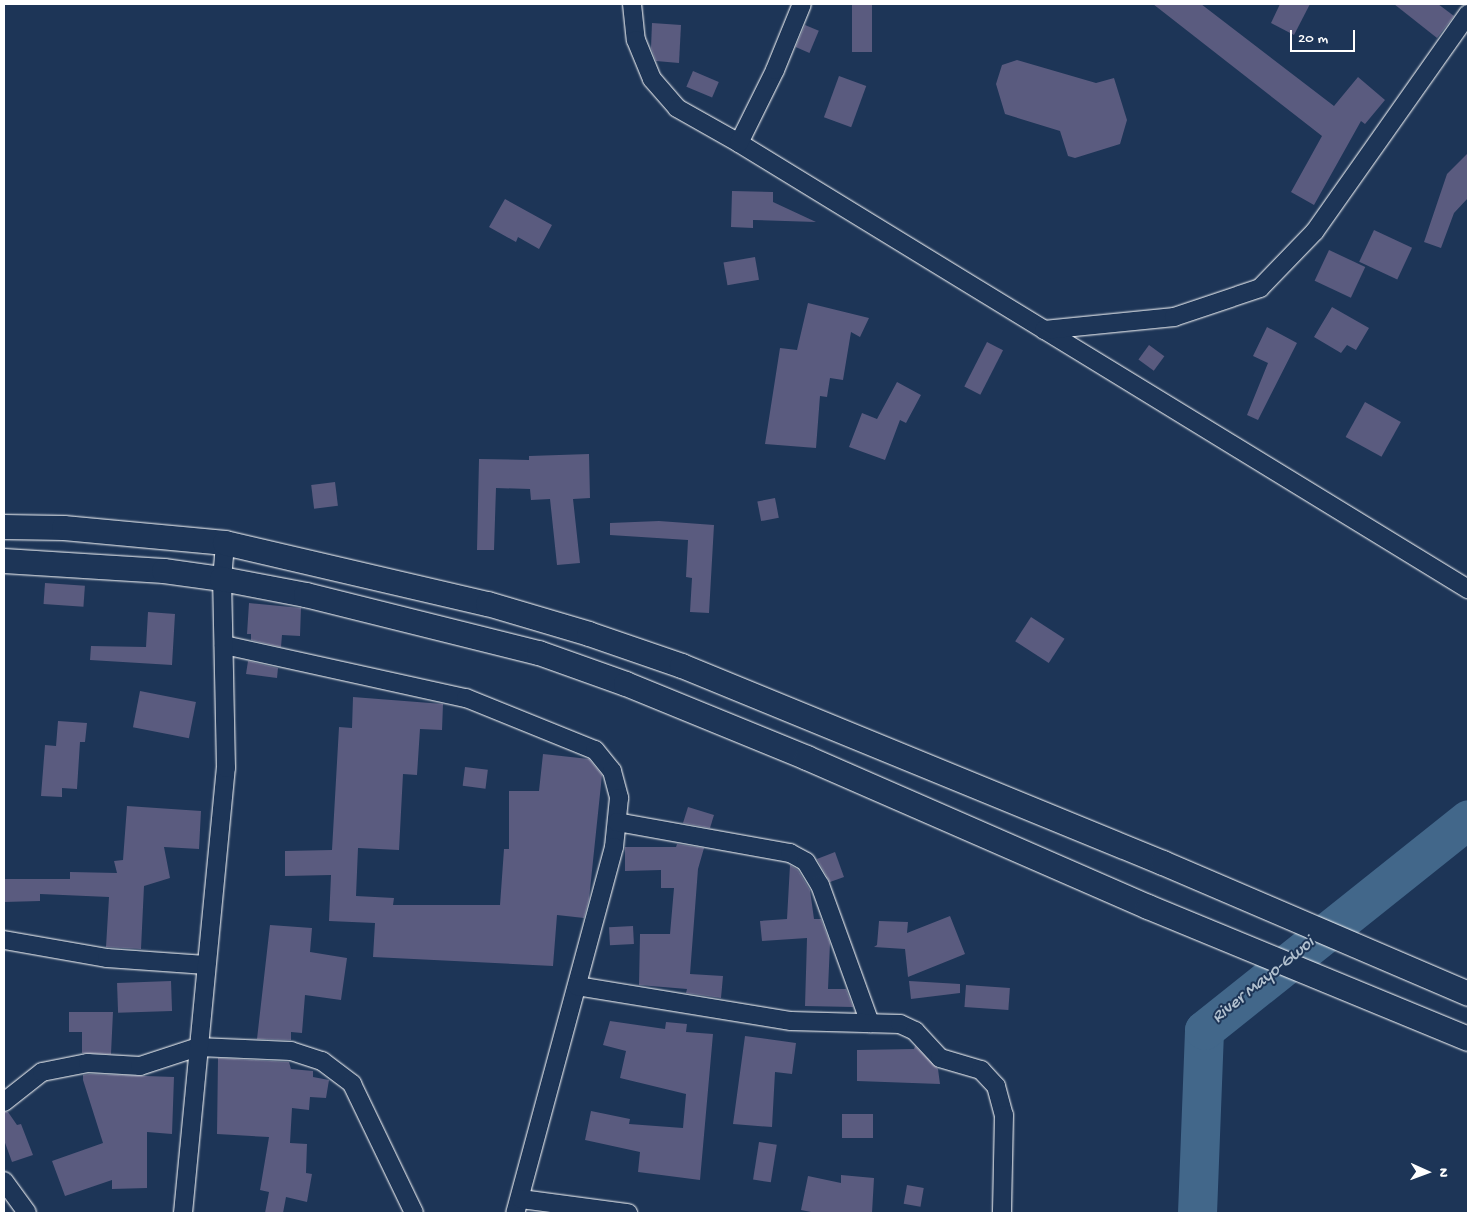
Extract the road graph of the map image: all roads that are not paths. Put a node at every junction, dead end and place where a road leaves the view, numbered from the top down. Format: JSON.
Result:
{"nodes":[{"id":1,"x":632,"y":4,"type":"edge"},
{"id":2,"x":802,"y":4,"type":"edge"},
{"id":3,"x":1468,"y":14,"type":"edge"},
{"id":4,"x":739,"y":142,"type":"junction"},
{"id":5,"x":1044,"y":330,"type":"junction"},
{"id":6,"x":4,"y":527,"type":"edge"},
{"id":7,"x":225,"y":543,"type":"junction"},
{"id":8,"x":4,"y":560,"type":"edge"},
{"id":9,"x":222,"y":579,"type":"junction"},
{"id":10,"x":1468,"y":590,"type":"edge"},
{"id":11,"x":224,"y":645,"type":"junction"},
{"id":12,"x":617,"y":822,"type":"junction"},
{"id":13,"x":4,"y":940,"type":"edge"},
{"id":14,"x":206,"y":965,"type":"junction"},
{"id":15,"x":577,"y":986,"type":"junction"},
{"id":16,"x":1468,"y":994,"type":"edge"},
{"id":17,"x":870,"y":1023,"type":"junction"},
{"id":18,"x":1468,"y":1039,"type":"edge"},
{"id":19,"x":198,"y":1047,"type":"junction"},
{"id":20,"x":4,"y":1102,"type":"edge"},
{"id":21,"x":4,"y":1181,"type":"edge"},
{"id":22,"x":518,"y":1206,"type":"edge"},
{"id":23,"x":27,"y":1213,"type":"edge"},
{"id":24,"x":183,"y":1213,"type":"edge"},
{"id":25,"x":414,"y":1213,"type":"edge"},
{"id":26,"x":628,"y":1213,"type":"edge"},
{"id":27,"x":1002,"y":1213,"type":"edge"}],
"edges":[{"from":1,"to":4,"type":"street"},
{"from":2,"to":4,"type":"street"},
{"from":3,"to":5,"type":"street"},
{"from":4,"to":5,"type":"street"},
{"from":5,"to":10,"type":"street"},
{"from":6,"to":7,"type":"street"},
{"from":7,"to":9,"type":"street"},
{"from":7,"to":16,"type":"street"},
{"from":8,"to":9,"type":"street"},
{"from":9,"to":11,"type":"street"},
{"from":9,"to":18,"type":"street"},
{"from":11,"to":12,"type":"street"},
{"from":11,"to":14,"type":"street"},
{"from":12,"to":15,"type":"street"},
{"from":12,"to":17,"type":"street"},
{"from":13,"to":14,"type":"street"},
{"from":14,"to":19,"type":"street"},
{"from":15,"to":17,"type":"street"},
{"from":15,"to":22,"type":"street"},
{"from":17,"to":27,"type":"street"},
{"from":19,"to":20,"type":"street"},
{"from":19,"to":24,"type":"street"},
{"from":19,"to":25,"type":"street"},
{"from":21,"to":23,"type":"street"},
{"from":22,"to":26,"type":"street"}]}
